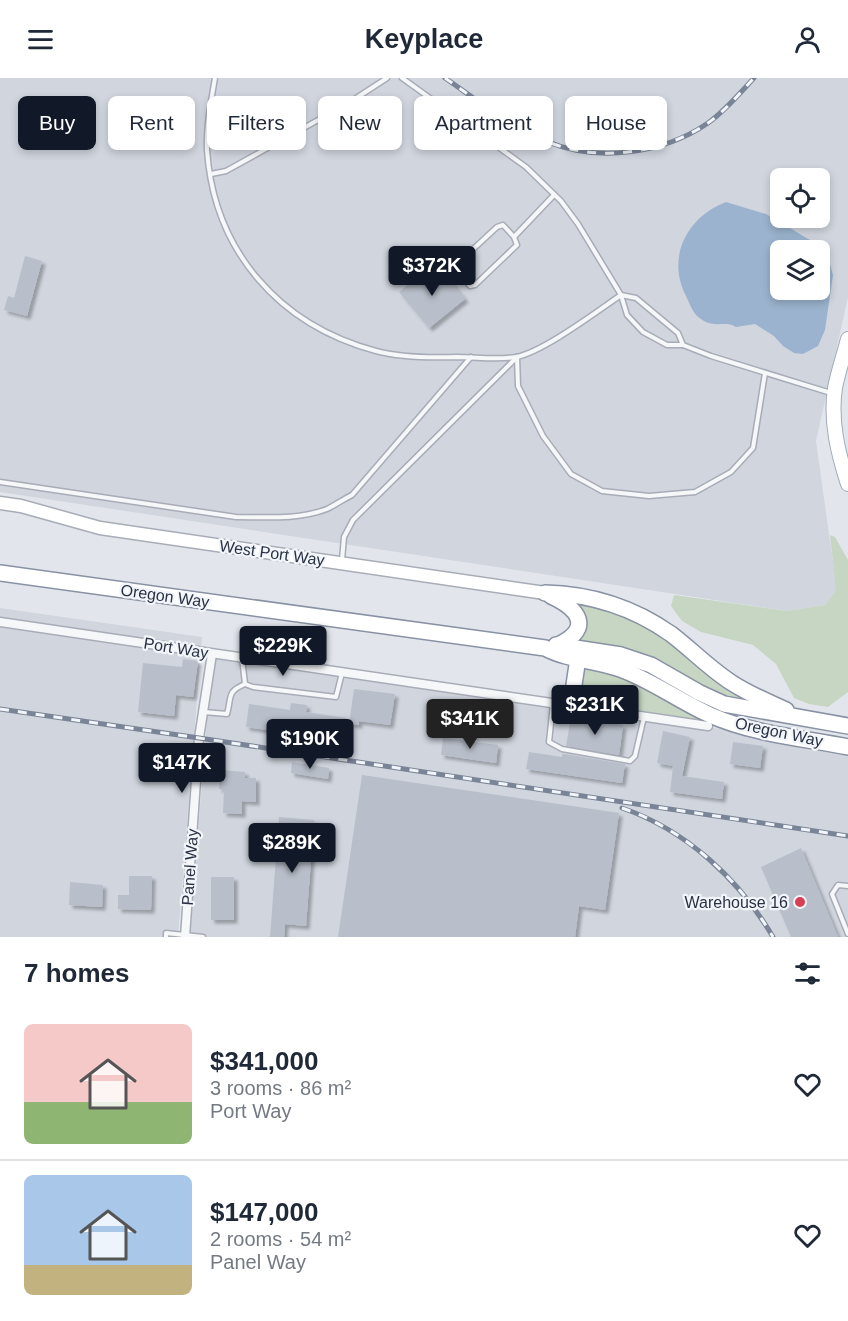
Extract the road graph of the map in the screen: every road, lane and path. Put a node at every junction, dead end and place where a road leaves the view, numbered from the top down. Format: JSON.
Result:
{"nodes":[{"id":1,"x":215,"y":78,"type":"edge"},
{"id":2,"x":387,"y":78,"type":"edge"},
{"id":3,"x":402,"y":78,"type":"edge"},
{"id":4,"x":211,"y":174,"type":"junction"},
{"id":5,"x":554,"y":195,"type":"junction"},
{"id":6,"x":514,"y":237,"type":"junction"},
{"id":7,"x":621,"y":296,"type":"junction"},
{"id":8,"x":848,"y":339,"type":"edge"},
{"id":9,"x":683,"y":345,"type":"junction"},
{"id":10,"x":471,"y":357,"type":"junction"},
{"id":11,"x":517,"y":357,"type":"junction"},
{"id":12,"x":765,"y":373,"type":"junction"},
{"id":13,"x":835,"y":394,"type":"junction"},
{"id":14,"x":0,"y":482,"type":"edge"},
{"id":15,"x":848,"y":484,"type":"edge"},
{"id":16,"x":0,"y":503,"type":"edge"},
{"id":17,"x":342,"y":563,"type":"junction"},
{"id":18,"x":0,"y":573,"type":"edge"},
{"id":19,"x":545,"y":593,"type":"junction"},
{"id":20,"x":0,"y":622,"type":"edge"},
{"id":21,"x":551,"y":647,"type":"junction"},
{"id":22,"x":212,"y":654,"type":"junction"},
{"id":23,"x":242,"y":658,"type":"junction"},
{"id":24,"x":578,"y":658,"type":"junction"},
{"id":25,"x":342,"y":672,"type":"junction"},
{"id":26,"x":245,"y":684,"type":"junction"},
{"id":27,"x":554,"y":702,"type":"junction"},
{"id":28,"x":571,"y":705,"type":"junction"},
{"id":29,"x":203,"y":712,"type":"junction"},
{"id":30,"x":644,"y":716,"type":"junction"},
{"id":31,"x":804,"y":719,"type":"junction"},
{"id":32,"x":708,"y":726,"type":"dead end"},
{"id":33,"x":848,"y":726,"type":"edge"},
{"id":34,"x":848,"y":747,"type":"edge"},
{"id":35,"x":848,"y":885,"type":"edge"},
{"id":36,"x":848,"y":934,"type":"edge"},
{"id":37,"x":185,"y":936,"type":"edge"},
{"id":38,"x":166,"y":937,"type":"edge"},
{"id":39,"x":203,"y":937,"type":"edge"}],
"edges":[{"from":1,"to":4,"type":"lane"},
{"from":2,"to":4,"type":"lane"},
{"from":3,"to":5,"type":"lane"},
{"from":4,"to":10,"type":"lane"},
{"from":5,"to":6,"type":"lane"},
{"from":5,"to":7,"type":"lane"},
{"from":6,"to":6,"type":"lane"},
{"from":7,"to":9,"type":"lane"},
{"from":7,"to":9,"type":"lane"},
{"from":7,"to":11,"type":"lane"},
{"from":8,"to":13,"type":"main road"},
{"from":9,"to":12,"type":"lane"},
{"from":10,"to":11,"type":"lane"},
{"from":10,"to":14,"type":"lane"},
{"from":11,"to":12,"type":"lane"},
{"from":11,"to":17,"type":"lane"},
{"from":12,"to":13,"type":"lane"},
{"from":13,"to":15,"type":"main road"},
{"from":16,"to":17,"type":"street","name":"West Port Way"},
{"from":17,"to":19,"type":"street","name":"West Port Way"},
{"from":18,"to":21,"type":"highway","name":"Oregon Way"},
{"from":19,"to":21,"type":"highway"},
{"from":19,"to":31,"type":"highway"},
{"from":20,"to":22,"type":"street","name":"Port Way"},
{"from":21,"to":24,"type":"highway","name":"Oregon Way"},
{"from":21,"to":31,"type":"highway","name":"Oregon Way"},
{"from":22,"to":23,"type":"street","name":"Port Way"},
{"from":22,"to":29,"type":"street","name":"Panel Way"},
{"from":23,"to":25,"type":"street","name":"Port Way"},
{"from":23,"to":26,"type":"lane"},
{"from":24,"to":28,"type":"highway"},
{"from":24,"to":34,"type":"highway","name":"Oregon Way"},
{"from":25,"to":26,"type":"lane"},
{"from":25,"to":27,"type":"street","name":"Port Way"},
{"from":26,"to":29,"type":"lane"},
{"from":27,"to":28,"type":"street","name":"Port Way"},
{"from":27,"to":30,"type":"lane"},
{"from":28,"to":30,"type":"street","name":"Port Way"},
{"from":29,"to":37,"type":"street","name":"Panel Way"},
{"from":30,"to":32,"type":"street","name":"Port Way"},
{"from":31,"to":33,"type":"highway","name":"Oregon Way"},
{"from":35,"to":36,"type":"lane"},
{"from":37,"to":38,"type":"lane"},
{"from":37,"to":39,"type":"lane"}]}
